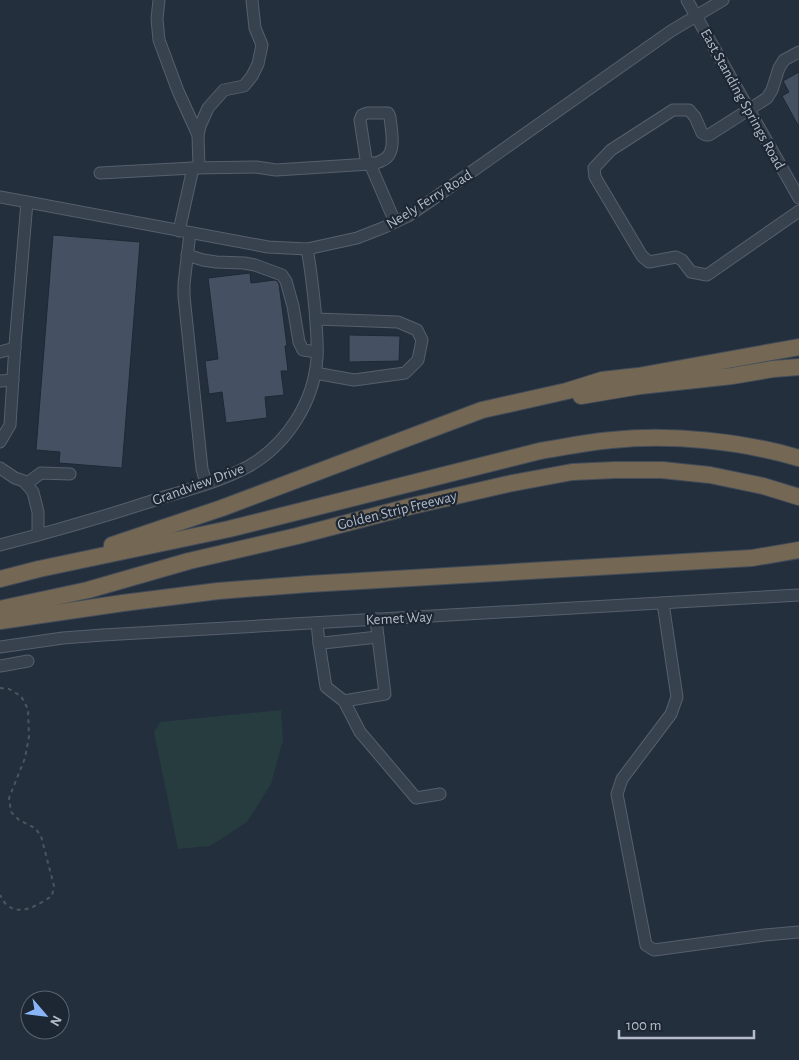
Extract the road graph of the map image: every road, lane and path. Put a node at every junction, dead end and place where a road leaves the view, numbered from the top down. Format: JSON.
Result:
{"nodes":[{"id":1,"x":159,"y":0,"type":"edge"},
{"id":2,"x":252,"y":0,"type":"edge"},
{"id":3,"x":687,"y":0,"type":"edge"},
{"id":4,"x":724,"y":0,"type":"edge"},
{"id":5,"x":696,"y":16,"type":"junction"},
{"id":6,"x":799,"y":52,"type":"edge"},
{"id":7,"x":749,"y":110,"type":"junction"},
{"id":8,"x":198,"y":136,"type":"junction"},
{"id":9,"x":370,"y":164,"type":"junction"},
{"id":10,"x":196,"y":168,"type":"junction"},
{"id":11,"x":100,"y":173,"type":"dead end"},
{"id":12,"x":0,"y":197,"type":"edge"},
{"id":13,"x":799,"y":198,"type":"edge"},
{"id":14,"x":27,"y":202,"type":"junction"},
{"id":15,"x":799,"y":211,"type":"edge"},
{"id":16,"x":395,"y":222,"type":"junction"},
{"id":17,"x":185,"y":232,"type":"junction"},
{"id":18,"x":307,"y":249,"type":"junction"},
{"id":19,"x":187,"y":255,"type":"junction"},
{"id":20,"x":316,"y":319,"type":"junction"},
{"id":21,"x":799,"y":347,"type":"edge"},
{"id":22,"x":14,"y":348,"type":"junction"},
{"id":23,"x":0,"y":352,"type":"edge"},
{"id":24,"x":317,"y":352,"type":"junction"},
{"id":25,"x":799,"y":367,"type":"edge"},
{"id":26,"x":315,"y":373,"type":"junction"},
{"id":27,"x":13,"y":380,"type":"junction"},
{"id":28,"x":0,"y":381,"type":"edge"},
{"id":29,"x":6,"y":407,"type":"edge"},
{"id":30,"x":482,"y":410,"type":"junction"},
{"id":31,"x":0,"y":442,"type":"edge"},
{"id":32,"x":799,"y":458,"type":"edge"},
{"id":33,"x":0,"y":468,"type":"edge"},
{"id":34,"x":70,"y":474,"type":"dead end"},
{"id":35,"x":206,"y":483,"type":"junction"},
{"id":36,"x":26,"y":484,"type":"junction"},
{"id":37,"x":799,"y":497,"type":"edge"},
{"id":38,"x":38,"y":535,"type":"junction"},
{"id":39,"x":0,"y":545,"type":"edge"},
{"id":40,"x":799,"y":550,"type":"edge"},
{"id":41,"x":39,"y":569,"type":"junction"},
{"id":42,"x":0,"y":579,"type":"edge"},
{"id":43,"x":799,"y":595,"type":"edge"},
{"id":44,"x":663,"y":603,"type":"junction"},
{"id":45,"x":0,"y":608,"type":"edge"},
{"id":46,"x":376,"y":619,"type":"junction"},
{"id":47,"x":0,"y":621,"type":"edge"},
{"id":48,"x":317,"y":622,"type":"junction"},
{"id":49,"x":378,"y":637,"type":"junction"},
{"id":50,"x":319,"y":643,"type":"junction"},
{"id":51,"x":0,"y":647,"type":"edge"},
{"id":52,"x":28,"y":661,"type":"dead end"},
{"id":53,"x":0,"y":666,"type":"edge"},
{"id":54,"x":0,"y":688,"type":"edge"},
{"id":55,"x":344,"y":701,"type":"junction"},
{"id":56,"x":440,"y":794,"type":"dead end"},
{"id":57,"x":0,"y":895,"type":"edge"},
{"id":58,"x":799,"y":932,"type":"edge"}],
"edges":[{"from":1,"to":8,"type":"street"},
{"from":2,"to":8,"type":"street"},
{"from":3,"to":5,"type":"street","name":"East Standing Springs Road"},
{"from":4,"to":5,"type":"street","name":"Neely Ferry Road"},
{"from":5,"to":7,"type":"street","name":"East Standing Springs Road"},
{"from":5,"to":16,"type":"street","name":"Neely Ferry Road"},
{"from":6,"to":7,"type":"street"},
{"from":7,"to":13,"type":"street","name":"East Standing Springs Road"},
{"from":7,"to":15,"type":"street"},
{"from":8,"to":10,"type":"street"},
{"from":9,"to":9,"type":"street"},
{"from":9,"to":10,"type":"street"},
{"from":9,"to":16,"type":"street"},
{"from":10,"to":11,"type":"street"},
{"from":10,"to":17,"type":"street"},
{"from":12,"to":14,"type":"street","name":"Neely Ferry Road"},
{"from":14,"to":17,"type":"street","name":"Neely Ferry Road"},
{"from":14,"to":22,"type":"street"},
{"from":16,"to":18,"type":"street","name":"Neely Ferry Road"},
{"from":17,"to":18,"type":"street","name":"Neely Ferry Road"},
{"from":17,"to":19,"type":"street"},
{"from":18,"to":20,"type":"street","name":"Grandview Drive"},
{"from":19,"to":24,"type":"street"},
{"from":19,"to":35,"type":"street"},
{"from":20,"to":24,"type":"street","name":"Grandview Drive"},
{"from":20,"to":26,"type":"street"},
{"from":21,"to":30,"type":"highway"},
{"from":22,"to":23,"type":"street"},
{"from":22,"to":27,"type":"street"},
{"from":24,"to":26,"type":"street","name":"Grandview Drive"},
{"from":25,"to":30,"type":"highway"},
{"from":26,"to":35,"type":"street","name":"Grandview Drive"},
{"from":27,"to":28,"type":"street"},
{"from":27,"to":29,"type":"street"},
{"from":29,"to":31,"type":"street"},
{"from":30,"to":41,"type":"highway"},
{"from":32,"to":41,"type":"highway","name":"Golden Strip Freeway"},
{"from":33,"to":36,"type":"street"},
{"from":34,"to":36,"type":"street"},
{"from":35,"to":38,"type":"street","name":"Grandview Drive"},
{"from":36,"to":38,"type":"street"},
{"from":37,"to":45,"type":"highway","name":"Golden Strip Freeway"},
{"from":38,"to":39,"type":"street","name":"Grandview Drive"},
{"from":40,"to":47,"type":"highway"},
{"from":41,"to":42,"type":"highway","name":"Golden Strip Freeway"},
{"from":43,"to":44,"type":"street","name":"Kemet Way"},
{"from":44,"to":46,"type":"street","name":"Kemet Way"},
{"from":44,"to":58,"type":"street"},
{"from":46,"to":48,"type":"street","name":"Kemet Way"},
{"from":46,"to":49,"type":"street"},
{"from":48,"to":50,"type":"street"},
{"from":48,"to":51,"type":"street","name":"Kemet Way"},
{"from":49,"to":50,"type":"street"},
{"from":49,"to":55,"type":"street"},
{"from":50,"to":55,"type":"street"},
{"from":52,"to":53,"type":"street"},
{"from":54,"to":57,"type":"path"},
{"from":55,"to":56,"type":"street"}]}
